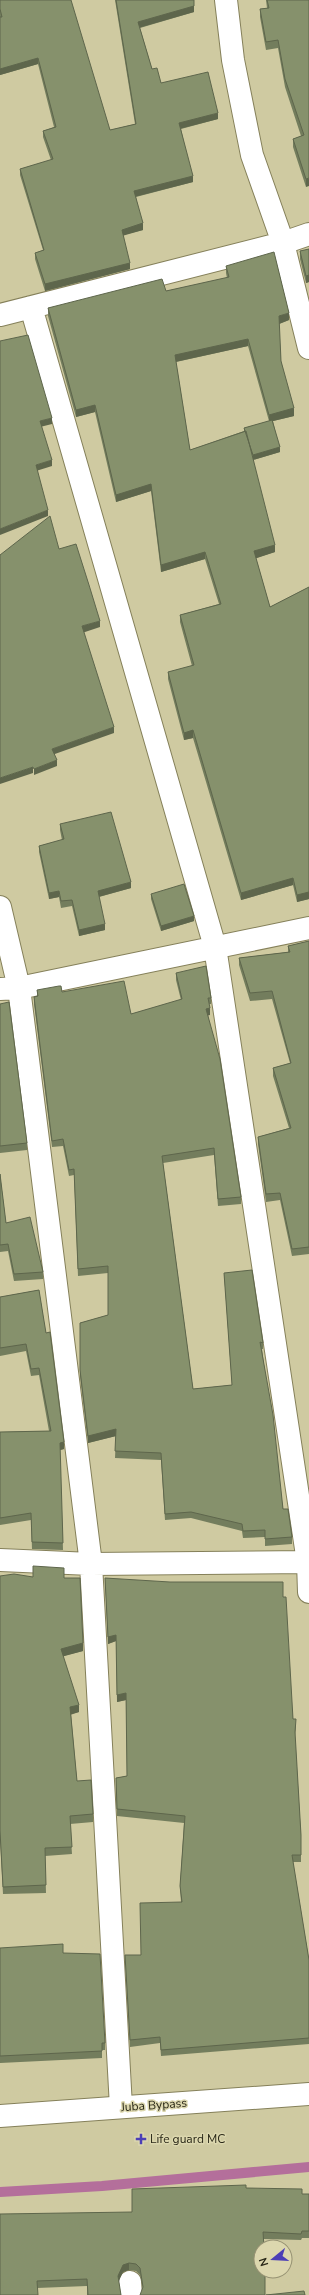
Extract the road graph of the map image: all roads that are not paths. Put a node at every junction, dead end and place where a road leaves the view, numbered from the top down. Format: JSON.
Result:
{"nodes":[{"id":1,"x":226,"y":0,"type":"edge"},
{"id":2,"x":309,"y":234,"type":"edge"},
{"id":3,"x":283,"y":243,"type":"junction"},
{"id":4,"x":32,"y":307,"type":"junction"},
{"id":5,"x":0,"y":315,"type":"edge"},
{"id":6,"x":309,"y":348,"type":"edge"},
{"id":7,"x":0,"y":907,"type":"edge"},
{"id":8,"x":309,"y":928,"type":"edge"},
{"id":9,"x":215,"y":947,"type":"junction"},
{"id":10,"x":9,"y":989,"type":"edge"},
{"id":11,"x":0,"y":1560,"type":"edge"},
{"id":12,"x":308,"y":1562,"type":"edge"},
{"id":13,"x":91,"y":1564,"type":"junction"},
{"id":14,"x":309,"y":1592,"type":"edge"},
{"id":15,"x":309,"y":2094,"type":"edge"},
{"id":16,"x":121,"y":2107,"type":"junction"},
{"id":17,"x":0,"y":2116,"type":"edge"}],
"edges":[{"from":1,"to":3,"type":"street"},
{"from":2,"to":3,"type":"street"},
{"from":3,"to":4,"type":"street"},
{"from":3,"to":6,"type":"street"},
{"from":4,"to":5,"type":"street"},
{"from":4,"to":9,"type":"street"},
{"from":7,"to":10,"type":"street"},
{"from":8,"to":9,"type":"street"},
{"from":9,"to":10,"type":"street"},
{"from":9,"to":12,"type":"street"},
{"from":10,"to":13,"type":"street"},
{"from":11,"to":13,"type":"street"},
{"from":12,"to":13,"type":"street"},
{"from":12,"to":14,"type":"street"},
{"from":13,"to":16,"type":"street"},
{"from":15,"to":16,"type":"street","name":"Juba Bypass"},
{"from":16,"to":17,"type":"street","name":"Juba Bypass"}]}
